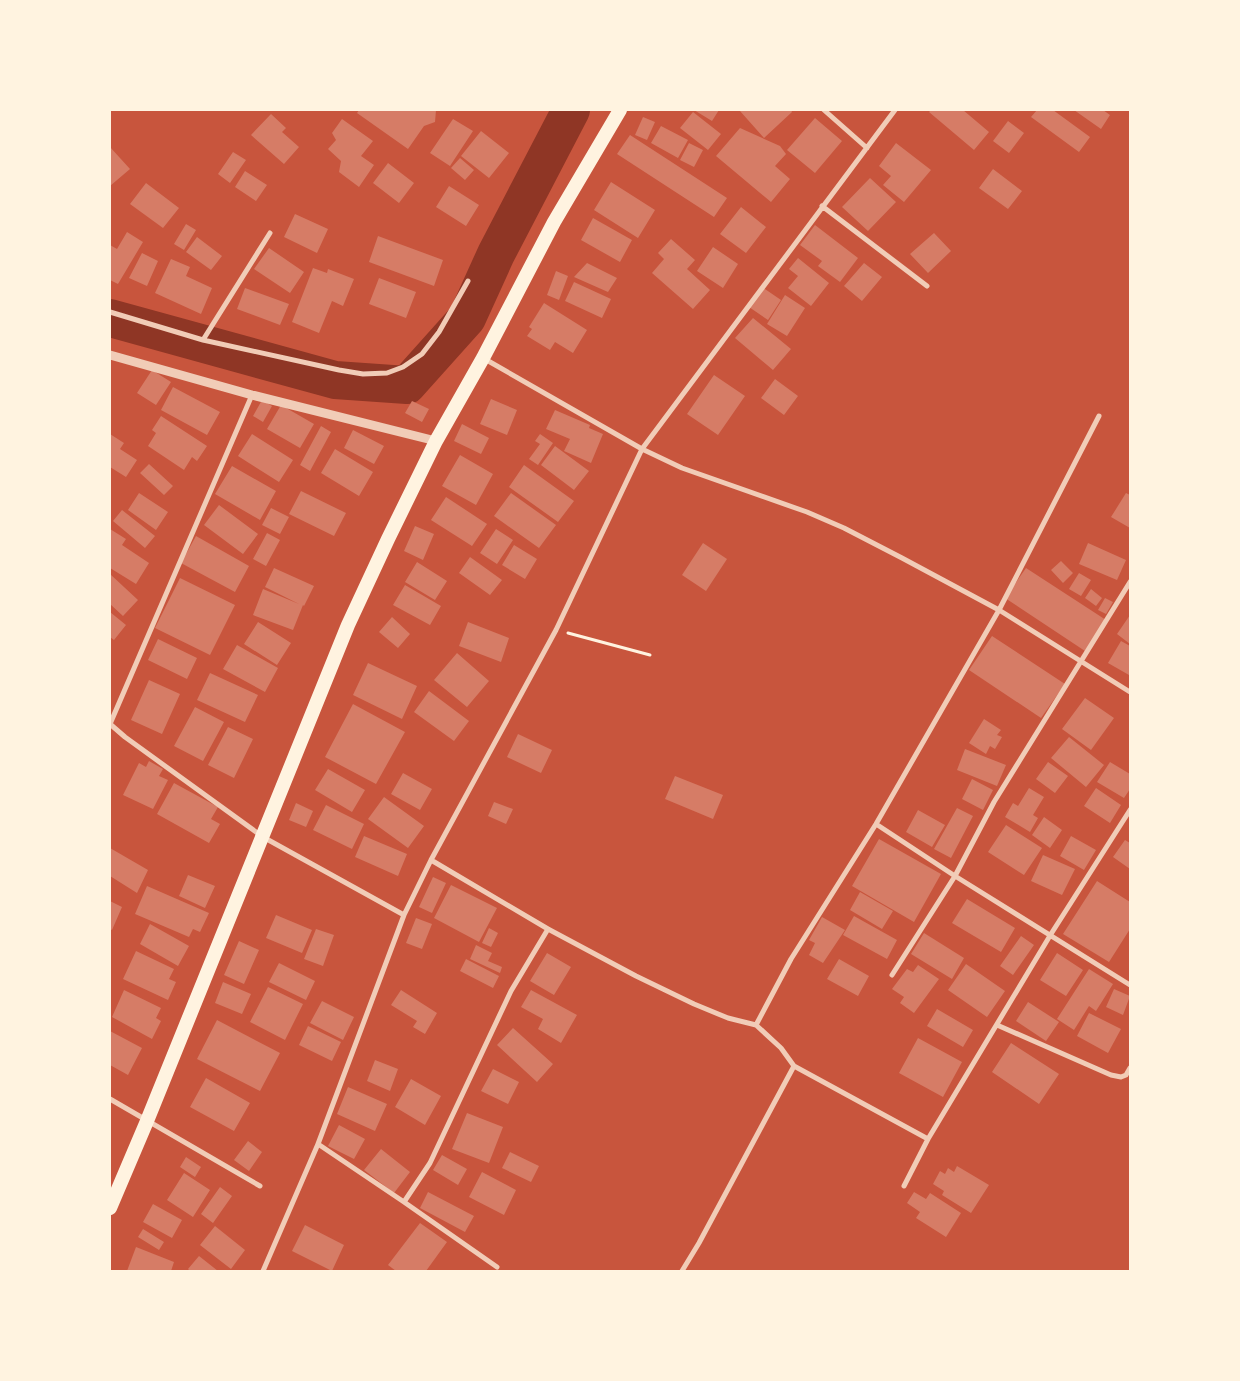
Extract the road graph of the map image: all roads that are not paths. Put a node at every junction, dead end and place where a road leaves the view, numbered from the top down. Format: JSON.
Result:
{"nodes":[{"id":1,"x":620,"y":110,"type":"edge"},
{"id":2,"x":824,"y":110,"type":"edge"},
{"id":3,"x":895,"y":110,"type":"edge"},
{"id":4,"x":867,"y":148,"type":"junction"},
{"id":5,"x":822,"y":206,"type":"junction"},
{"id":6,"x":270,"y":233,"type":"dead end"},
{"id":7,"x":468,"y":281,"type":"dead end"},
{"id":8,"x":926,"y":286,"type":"dead end"},
{"id":9,"x":110,"y":312,"type":"edge"},
{"id":10,"x":203,"y":340,"type":"junction"},
{"id":11,"x":110,"y":354,"type":"edge"},
{"id":12,"x":483,"y":358,"type":"junction"},
{"id":13,"x":252,"y":395,"type":"junction"},
{"id":14,"x":1099,"y":416,"type":"dead end"},
{"id":15,"x":436,"y":441,"type":"junction"},
{"id":16,"x":642,"y":449,"type":"junction"},
{"id":17,"x":1130,"y":582,"type":"edge"},
{"id":18,"x":999,"y":610,"type":"junction"},
{"id":19,"x":1080,"y":661,"type":"junction"},
{"id":20,"x":1130,"y":692,"type":"edge"},
{"id":21,"x":110,"y":724,"type":"edge"},
{"id":22,"x":1130,"y":810,"type":"edge"},
{"id":23,"x":876,"y":824,"type":"junction"},
{"id":24,"x":263,"y":837,"type":"junction"},
{"id":25,"x":431,"y":860,"type":"junction"},
{"id":26,"x":955,"y":876,"type":"junction"},
{"id":27,"x":404,"y":915,"type":"junction"},
{"id":28,"x":548,"y":929,"type":"junction"},
{"id":29,"x":1051,"y":934,"type":"junction"},
{"id":30,"x":892,"y":975,"type":"dead end"},
{"id":31,"x":1130,"y":985,"type":"edge"},
{"id":32,"x":756,"y":1025,"type":"junction"},
{"id":33,"x":997,"y":1025,"type":"junction"},
{"id":34,"x":794,"y":1066,"type":"junction"},
{"id":35,"x":1130,"y":1068,"type":"edge"},
{"id":36,"x":110,"y":1099,"type":"edge"},
{"id":37,"x":147,"y":1121,"type":"junction"},
{"id":38,"x":928,"y":1139,"type":"junction"},
{"id":39,"x":318,"y":1144,"type":"junction"},
{"id":40,"x":260,"y":1186,"type":"dead end"},
{"id":41,"x":904,"y":1186,"type":"dead end"},
{"id":42,"x":404,"y":1202,"type":"junction"},
{"id":43,"x":110,"y":1208,"type":"edge"},
{"id":44,"x":497,"y":1267,"type":"dead end"},
{"id":45,"x":263,"y":1271,"type":"edge"},
{"id":46,"x":682,"y":1271,"type":"edge"}],
"edges":[{"from":1,"to":12,"type":"highway"},
{"from":2,"to":4,"type":"street"},
{"from":3,"to":4,"type":"street"},
{"from":4,"to":5,"type":"street"},
{"from":5,"to":8,"type":"street"},
{"from":5,"to":16,"type":"street"},
{"from":6,"to":10,"type":"street"},
{"from":7,"to":10,"type":"street"},
{"from":9,"to":10,"type":"street"},
{"from":11,"to":13,"type":"street"},
{"from":12,"to":15,"type":"highway"},
{"from":12,"to":16,"type":"street"},
{"from":13,"to":15,"type":"street"},
{"from":13,"to":21,"type":"street"},
{"from":14,"to":18,"type":"street"},
{"from":15,"to":24,"type":"highway"},
{"from":16,"to":18,"type":"street"},
{"from":16,"to":25,"type":"street"},
{"from":17,"to":19,"type":"street"},
{"from":18,"to":19,"type":"street"},
{"from":18,"to":23,"type":"street"},
{"from":19,"to":20,"type":"street"},
{"from":19,"to":26,"type":"street"},
{"from":21,"to":24,"type":"street"},
{"from":22,"to":29,"type":"street"},
{"from":23,"to":26,"type":"street"},
{"from":23,"to":32,"type":"street"},
{"from":24,"to":27,"type":"street"},
{"from":24,"to":37,"type":"highway"},
{"from":25,"to":27,"type":"street"},
{"from":25,"to":28,"type":"street"},
{"from":26,"to":29,"type":"street"},
{"from":26,"to":30,"type":"street"},
{"from":27,"to":39,"type":"street"},
{"from":28,"to":32,"type":"street"},
{"from":28,"to":42,"type":"street"},
{"from":29,"to":31,"type":"street"},
{"from":29,"to":33,"type":"street"},
{"from":32,"to":34,"type":"street"},
{"from":33,"to":35,"type":"street"},
{"from":33,"to":38,"type":"street"},
{"from":34,"to":38,"type":"street"},
{"from":34,"to":46,"type":"street"},
{"from":36,"to":37,"type":"street"},
{"from":37,"to":40,"type":"street"},
{"from":37,"to":43,"type":"highway"},
{"from":38,"to":41,"type":"street"},
{"from":39,"to":42,"type":"street"},
{"from":39,"to":45,"type":"street"},
{"from":42,"to":44,"type":"street"}]}
